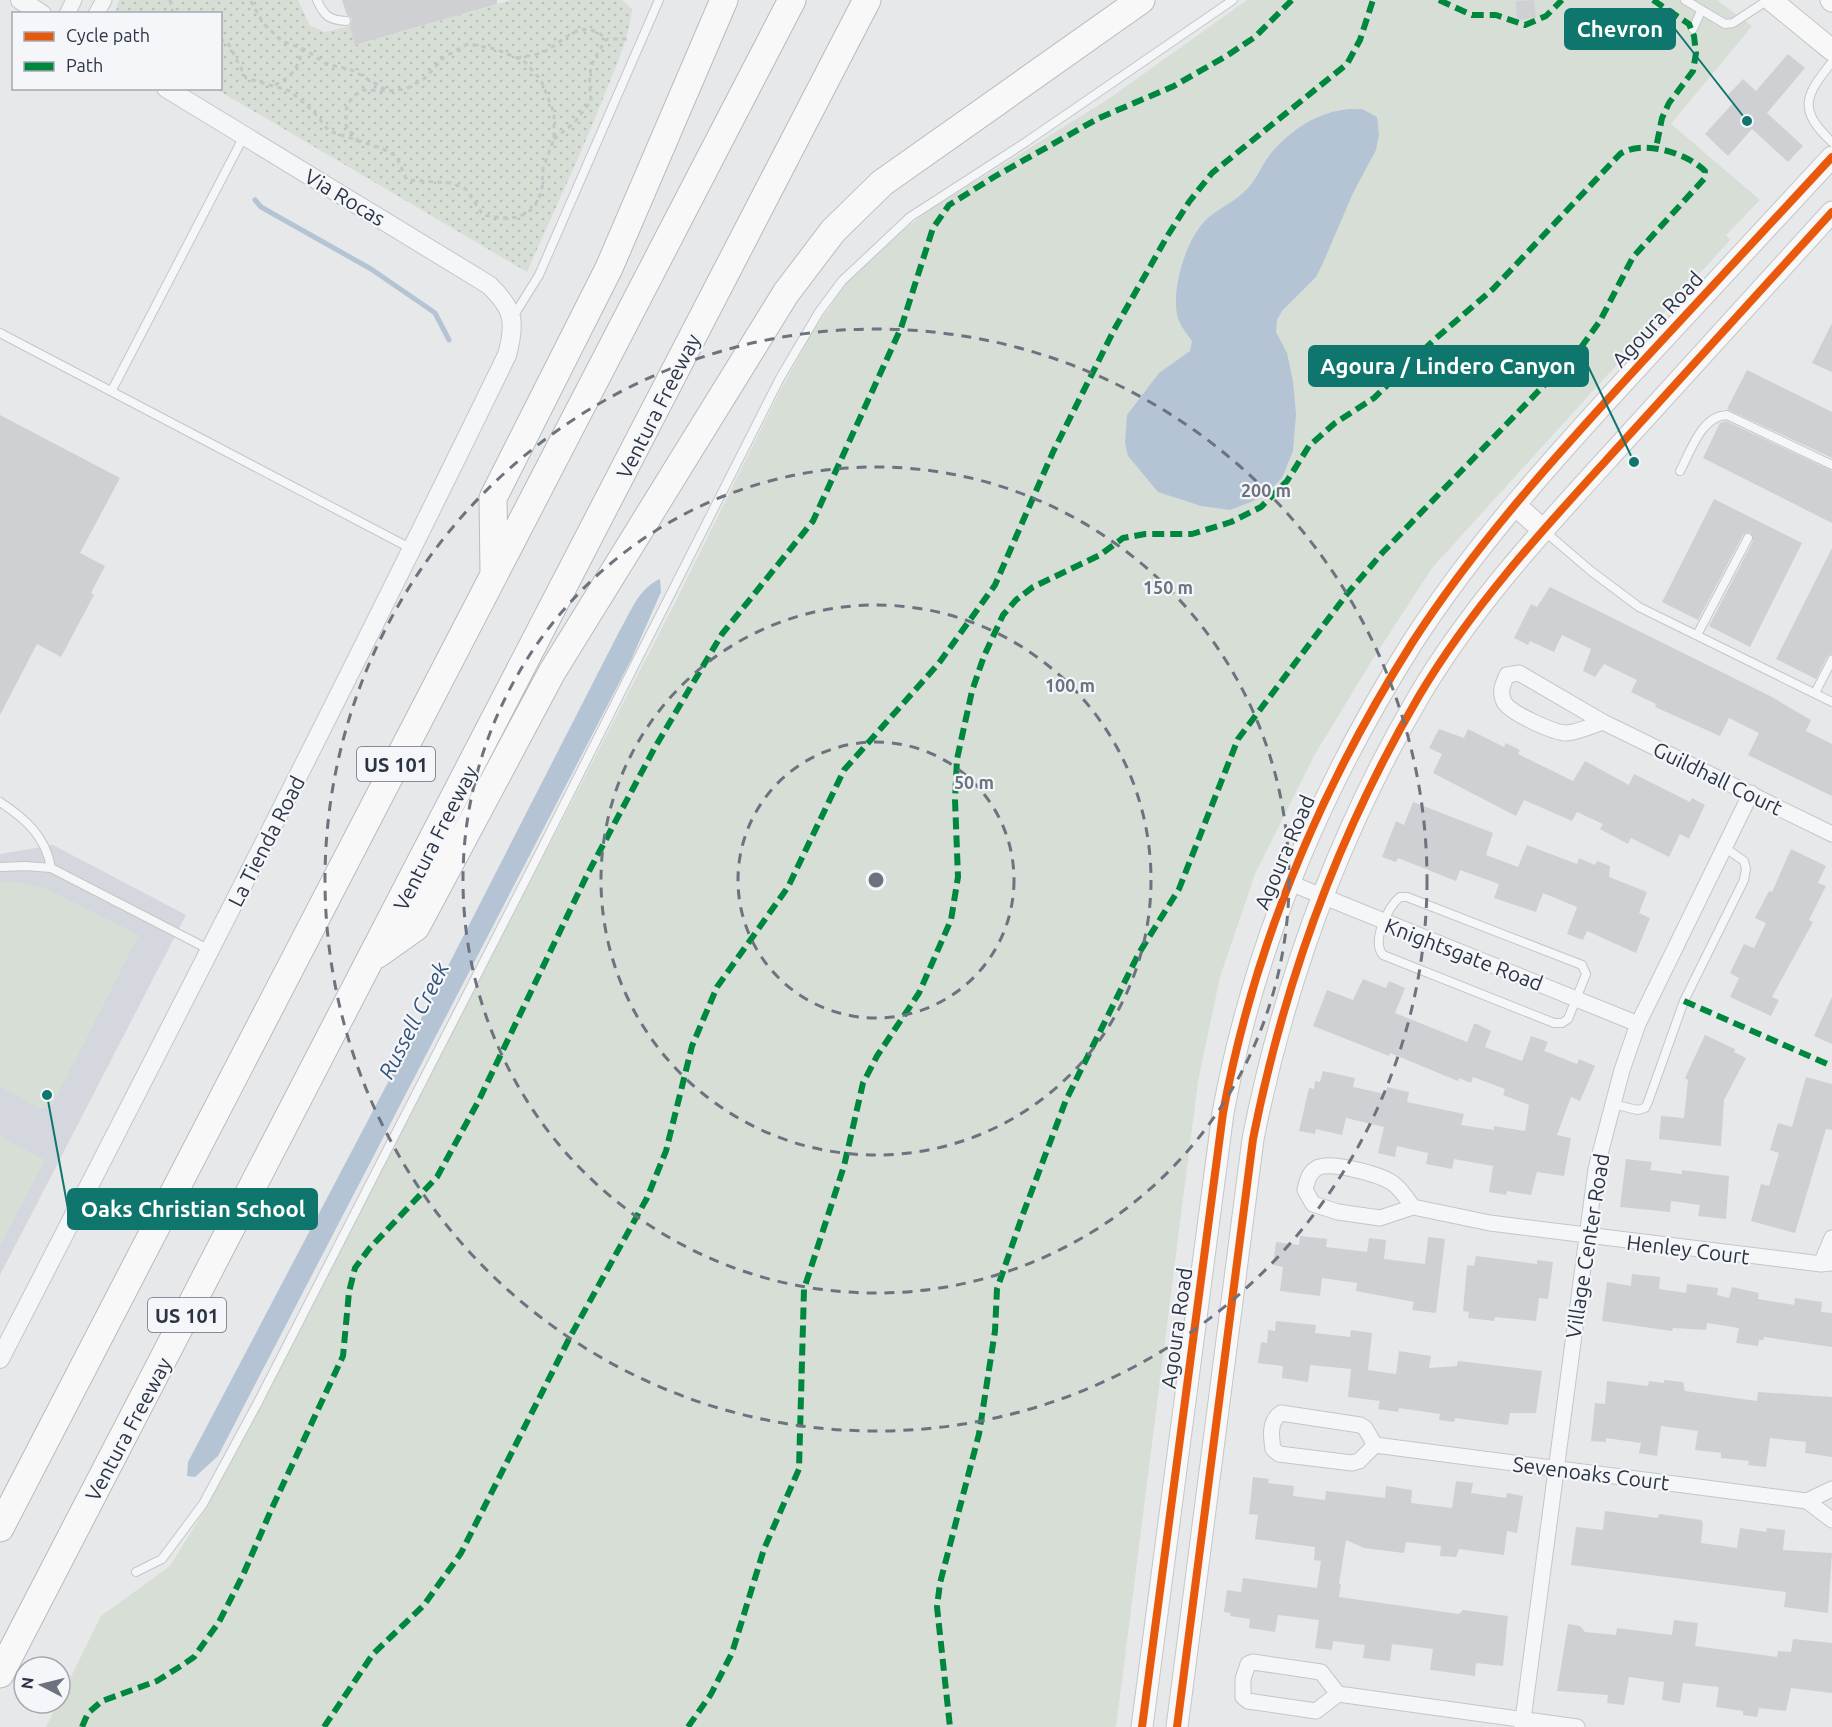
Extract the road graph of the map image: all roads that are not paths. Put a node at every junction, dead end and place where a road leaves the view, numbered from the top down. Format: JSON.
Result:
{"nodes":[{"id":1,"x":20,"y":0,"type":"edge"},
{"id":2,"x":317,"y":0,"type":"edge"},
{"id":3,"x":659,"y":0,"type":"edge"},
{"id":4,"x":724,"y":0,"type":"edge"},
{"id":5,"x":792,"y":0,"type":"edge"},
{"id":6,"x":867,"y":0,"type":"edge"},
{"id":7,"x":1141,"y":0,"type":"edge"},
{"id":8,"x":1233,"y":0,"type":"edge"},
{"id":9,"x":1685,"y":0,"type":"edge"},
{"id":10,"x":1770,"y":0,"type":"edge"},
{"id":11,"x":1701,"y":11,"type":"junction"},
{"id":12,"x":39,"y":12,"type":"edge"},
{"id":13,"x":346,"y":21,"type":"dead end"},
{"id":14,"x":1693,"y":29,"type":"dead end"},
{"id":15,"x":1832,"y":50,"type":"edge"},
{"id":16,"x":1832,"y":62,"type":"edge"},
{"id":17,"x":169,"y":90,"type":"edge"},
{"id":18,"x":244,"y":136,"type":"junction"},
{"id":19,"x":1832,"y":142,"type":"edge"},
{"id":20,"x":1832,"y":157,"type":"edge"},
{"id":21,"x":1832,"y":212,"type":"edge"},
{"id":22,"x":513,"y":317,"type":"junction"},
{"id":23,"x":0,"y":333,"type":"edge"},
{"id":24,"x":112,"y":390,"type":"junction"},
{"id":25,"x":1832,"y":465,"type":"edge"},
{"id":26,"x":1680,"y":471,"type":"dead end"},
{"id":27,"x":1515,"y":505,"type":"junction"},
{"id":28,"x":1542,"y":530,"type":"junction"},
{"id":29,"x":1748,"y":538,"type":"dead end"},
{"id":30,"x":413,"y":550,"type":"junction"},
{"id":31,"x":494,"y":574,"type":"junction"},
{"id":32,"x":1697,"y":635,"type":"junction"},
{"id":33,"x":1832,"y":660,"type":"edge"},
{"id":34,"x":1815,"y":693,"type":"junction"},
{"id":35,"x":1832,"y":702,"type":"edge"},
{"id":36,"x":1603,"y":722,"type":"junction"},
{"id":37,"x":1751,"y":793,"type":"junction"},
{"id":38,"x":0,"y":802,"type":"edge"},
{"id":39,"x":1832,"y":834,"type":"edge"},
{"id":40,"x":1724,"y":847,"type":"junction"},
{"id":41,"x":0,"y":867,"type":"edge"},
{"id":42,"x":51,"y":868,"type":"junction"},
{"id":43,"x":1290,"y":883,"type":"junction"},
{"id":44,"x":1321,"y":896,"type":"junction"},
{"id":45,"x":1384,"y":922,"type":"junction"},
{"id":46,"x":211,"y":950,"type":"junction"},
{"id":47,"x":374,"y":956,"type":"junction"},
{"id":48,"x":1578,"y":998,"type":"junction"},
{"id":49,"x":1638,"y":1024,"type":"junction"},
{"id":50,"x":1613,"y":1104,"type":"junction"},
{"id":51,"x":1413,"y":1207,"type":"junction"},
{"id":52,"x":1586,"y":1236,"type":"junction"},
{"id":53,"x":1832,"y":1238,"type":"edge"},
{"id":54,"x":1827,"y":1264,"type":"edge"},
{"id":55,"x":0,"y":1359,"type":"edge"},
{"id":56,"x":1375,"y":1445,"type":"junction"},
{"id":57,"x":1556,"y":1469,"type":"junction"},
{"id":58,"x":1832,"y":1489,"type":"edge"},
{"id":59,"x":1807,"y":1501,"type":"junction"},
{"id":60,"x":1832,"y":1520,"type":"edge"},
{"id":61,"x":0,"y":1528,"type":"edge"},
{"id":62,"x":136,"y":1572,"type":"dead end"},
{"id":63,"x":0,"y":1674,"type":"edge"},
{"id":64,"x":1338,"y":1694,"type":"junction"},
{"id":65,"x":1522,"y":1724,"type":"edge"},
{"id":66,"x":1142,"y":1727,"type":"edge"},
{"id":67,"x":1177,"y":1727,"type":"edge"},
{"id":68,"x":1577,"y":1727,"type":"edge"}],
"edges":[{"from":1,"to":12,"type":"street"},
{"from":2,"to":13,"type":"lane"},
{"from":3,"to":22,"type":"lane"},
{"from":4,"to":31,"type":"highway"},
{"from":5,"to":31,"type":"highway","number":"US 101"},
{"from":6,"to":47,"type":"highway","name":"Ventura Freeway","number":"US 101"},
{"from":7,"to":47,"type":"highway"},
{"from":8,"to":62,"type":"lane"},
{"from":9,"to":11,"type":"lane"},
{"from":10,"to":11,"type":"lane"},
{"from":10,"to":15,"type":"main road"},
{"from":11,"to":14,"type":"lane"},
{"from":16,"to":19,"type":"lane"},
{"from":17,"to":18,"type":"street","name":"Via Rocas"},
{"from":18,"to":22,"type":"street","name":"Via Rocas"},
{"from":18,"to":24,"type":"lane"},
{"from":20,"to":27,"type":"main road","name":"Agoura Road"},
{"from":21,"to":28,"type":"main road"},
{"from":22,"to":30,"type":"street","name":"La Tienda Road"},
{"from":23,"to":24,"type":"lane"},
{"from":24,"to":30,"type":"lane"},
{"from":25,"to":26,"type":"lane"},
{"from":27,"to":28,"type":"main road"},
{"from":27,"to":43,"type":"main road","name":"Agoura Road"},
{"from":28,"to":32,"type":"lane"},
{"from":28,"to":44,"type":"main road"},
{"from":29,"to":32,"type":"lane"},
{"from":30,"to":46,"type":"street","name":"La Tienda Road"},
{"from":31,"to":61,"type":"highway","number":"US 101"},
{"from":32,"to":34,"type":"lane"},
{"from":33,"to":34,"type":"lane"},
{"from":34,"to":35,"type":"lane"},
{"from":36,"to":36,"type":"street","name":"Guildhall Court"},
{"from":36,"to":37,"type":"street","name":"Guildhall Court"},
{"from":37,"to":39,"type":"street","name":"Guildhall Court"},
{"from":37,"to":40,"type":"street","name":"Village Center Road"},
{"from":38,"to":42,"type":"lane"},
{"from":40,"to":49,"type":"street","name":"Village Center Road"},
{"from":40,"to":50,"type":"lane"},
{"from":41,"to":42,"type":"lane"},
{"from":42,"to":46,"type":"lane"},
{"from":43,"to":44,"type":"street","name":"Knightsgate Road"},
{"from":43,"to":66,"type":"main road","name":"Agoura Road"},
{"from":44,"to":45,"type":"street","name":"Knightsgate Road"},
{"from":44,"to":67,"type":"main road"},
{"from":45,"to":48,"type":"street","name":"Knightsgate Road"},
{"from":45,"to":48,"type":"lane"},
{"from":45,"to":48,"type":"lane"},
{"from":46,"to":55,"type":"street","name":"La Tienda Road"},
{"from":47,"to":63,"type":"highway","name":"Ventura Freeway","number":"US 101"},
{"from":48,"to":49,"type":"street","name":"Knightsgate Road"},
{"from":49,"to":50,"type":"street","name":"Village Center Road"},
{"from":50,"to":52,"type":"street","name":"Village Center Road"},
{"from":51,"to":51,"type":"street"},
{"from":51,"to":52,"type":"street","name":"Henley Court"},
{"from":52,"to":54,"type":"street","name":"Henley Court"},
{"from":52,"to":57,"type":"street","name":"Village Center Road"},
{"from":53,"to":54,"type":"street","name":"Henley Court"},
{"from":56,"to":56,"type":"street"},
{"from":56,"to":57,"type":"street","name":"Sevenoaks Court"},
{"from":57,"to":59,"type":"street","name":"Sevenoaks Court"},
{"from":57,"to":65,"type":"street","name":"Village Center Road"},
{"from":58,"to":59,"type":"street"},
{"from":59,"to":60,"type":"street","name":"Sevenoaks Court"},
{"from":64,"to":64,"type":"street"},
{"from":64,"to":65,"type":"street"},
{"from":65,"to":68,"type":"street"}]}
